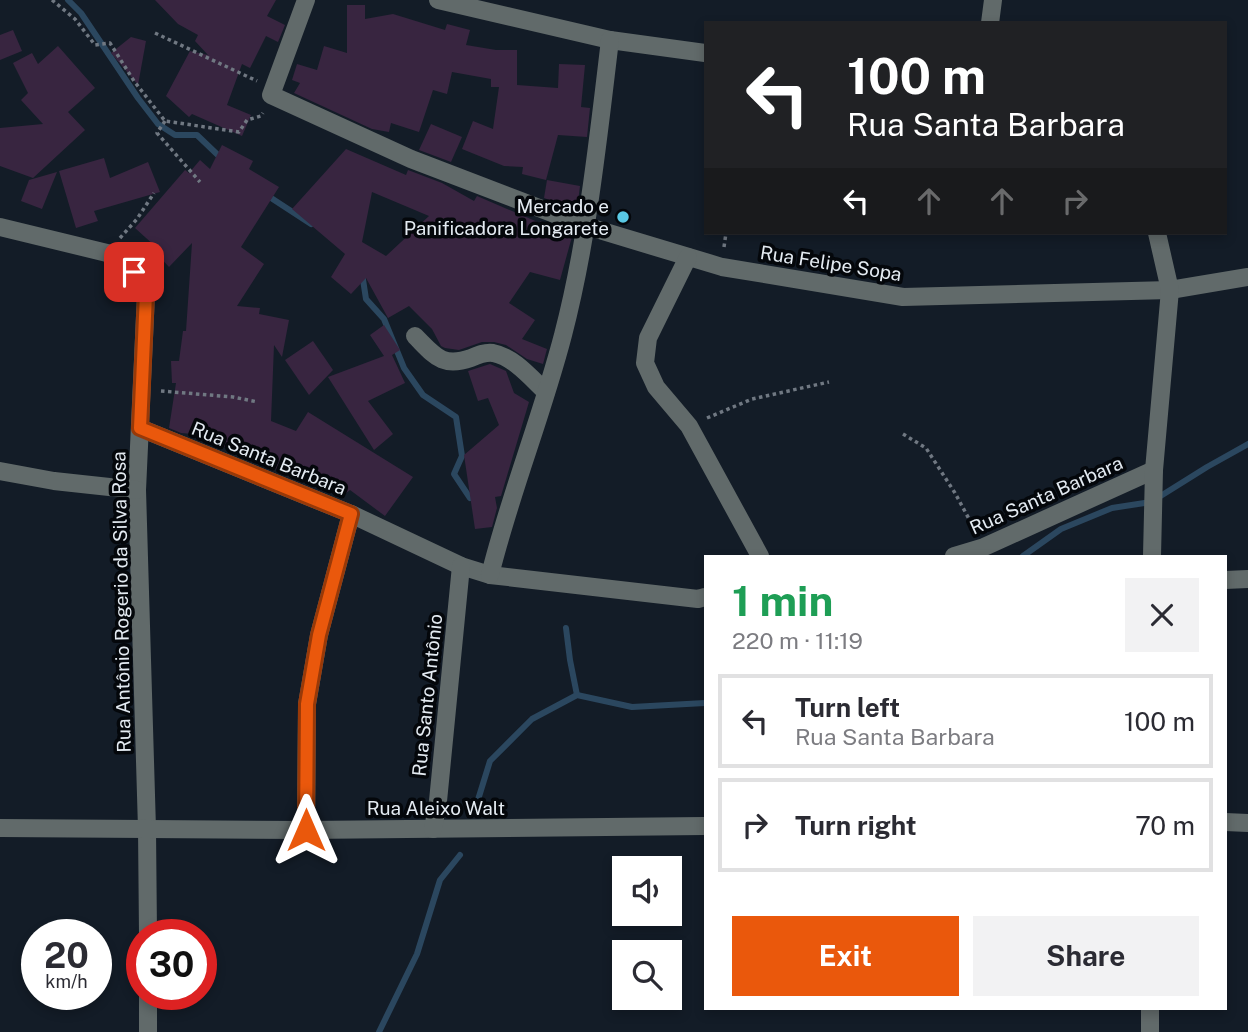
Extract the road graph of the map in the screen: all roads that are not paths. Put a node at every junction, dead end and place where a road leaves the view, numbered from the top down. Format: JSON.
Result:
{"nodes":[{"id":1,"x":306,"y":0,"type":"edge"},
{"id":2,"x":438,"y":0,"type":"edge"},
{"id":3,"x":993,"y":0,"type":"edge"},
{"id":4,"x":990,"y":21,"type":"edge"},
{"id":5,"x":610,"y":40,"type":"junction"},
{"id":6,"x":704,"y":53,"type":"edge"},
{"id":7,"x":586,"y":226,"type":"junction"},
{"id":8,"x":0,"y":227,"type":"edge"},
{"id":9,"x":1157,"y":235,"type":"edge"},
{"id":10,"x":688,"y":257,"type":"junction"},
{"id":11,"x":1248,"y":277,"type":"edge"},
{"id":12,"x":1170,"y":290,"type":"junction"},
{"id":13,"x":415,"y":336,"type":"dead end"},
{"id":14,"x":545,"y":392,"type":"junction"},
{"id":15,"x":140,"y":428,"type":"junction"},
{"id":16,"x":1154,"y":470,"type":"junction"},
{"id":17,"x":0,"y":471,"type":"edge"},
{"id":18,"x":137,"y":490,"type":"junction"},
{"id":19,"x":351,"y":514,"type":"junction"},
{"id":20,"x":759,"y":555,"type":"edge"},
{"id":21,"x":957,"y":555,"type":"edge"},
{"id":22,"x":1152,"y":555,"type":"edge"},
{"id":23,"x":461,"y":566,"type":"junction"},
{"id":24,"x":490,"y":575,"type":"junction"},
{"id":25,"x":1248,"y":579,"type":"edge"},
{"id":26,"x":1227,"y":580,"type":"edge"},
{"id":27,"x":704,"y":597,"type":"edge"},
{"id":28,"x":1227,"y":822,"type":"edge"},
{"id":29,"x":1248,"y":823,"type":"edge"},
{"id":30,"x":704,"y":826,"type":"edge"},
{"id":31,"x":0,"y":828,"type":"edge"},
{"id":32,"x":148,"y":829,"type":"junction"},
{"id":33,"x":433,"y":829,"type":"junction"},
{"id":34,"x":306,"y":830,"type":"junction"},
{"id":35,"x":148,"y":919,"type":"edge"},
{"id":36,"x":148,"y":1010,"type":"edge"},
{"id":37,"x":1150,"y":1010,"type":"edge"},
{"id":38,"x":148,"y":1032,"type":"edge"},
{"id":39,"x":1150,"y":1032,"type":"edge"}],
"edges":[{"from":1,"to":7,"type":"street","name":"Rua Felipe Sopa"},
{"from":2,"to":5,"type":"street"},
{"from":3,"to":4,"type":"street"},
{"from":5,"to":6,"type":"street"},
{"from":5,"to":7,"type":"street"},
{"from":7,"to":10,"type":"street","name":"Rua Felipe Sopa"},
{"from":7,"to":14,"type":"street"},
{"from":8,"to":15,"type":"street","name":"Rua Antônio Rogerio da Silva Rosa"},
{"from":9,"to":12,"type":"street"},
{"from":10,"to":12,"type":"street","name":"Rua Felipe Sopa"},
{"from":10,"to":20,"type":"street"},
{"from":11,"to":12,"type":"street","name":"Rua Felipe Sopa"},
{"from":12,"to":16,"type":"street"},
{"from":13,"to":14,"type":"street"},
{"from":14,"to":24,"type":"street"},
{"from":15,"to":18,"type":"street","name":"Rua Antônio Rogerio da Silva Rosa"},
{"from":15,"to":19,"type":"street","name":"Rua Santa Barbara"},
{"from":16,"to":21,"type":"street","name":"Rua Santa Barbara"},
{"from":16,"to":22,"type":"street"},
{"from":17,"to":18,"type":"street"},
{"from":18,"to":32,"type":"street","name":"Rua Antônio Rogerio da Silva Rosa"},
{"from":19,"to":23,"type":"street","name":"Rua Santa Barbara"},
{"from":19,"to":34,"type":"street"},
{"from":23,"to":24,"type":"street","name":"Rua Santa Barbara"},
{"from":23,"to":33,"type":"street","name":"Rua Santo Antônio"},
{"from":24,"to":27,"type":"street","name":"Rua Santa Barbara"},
{"from":25,"to":26,"type":"street"},
{"from":28,"to":29,"type":"street"},
{"from":30,"to":33,"type":"street","name":"Rua Aleixo Walt"},
{"from":31,"to":32,"type":"street","name":"Rua Aleixo Walt"},
{"from":32,"to":34,"type":"street","name":"Rua Aleixo Walt"},
{"from":32,"to":35,"type":"street","name":"Rua Antônio Rogerio da Silva Rosa"},
{"from":33,"to":34,"type":"street","name":"Rua Aleixo Walt"},
{"from":36,"to":38,"type":"street"},
{"from":37,"to":39,"type":"street"}]}
